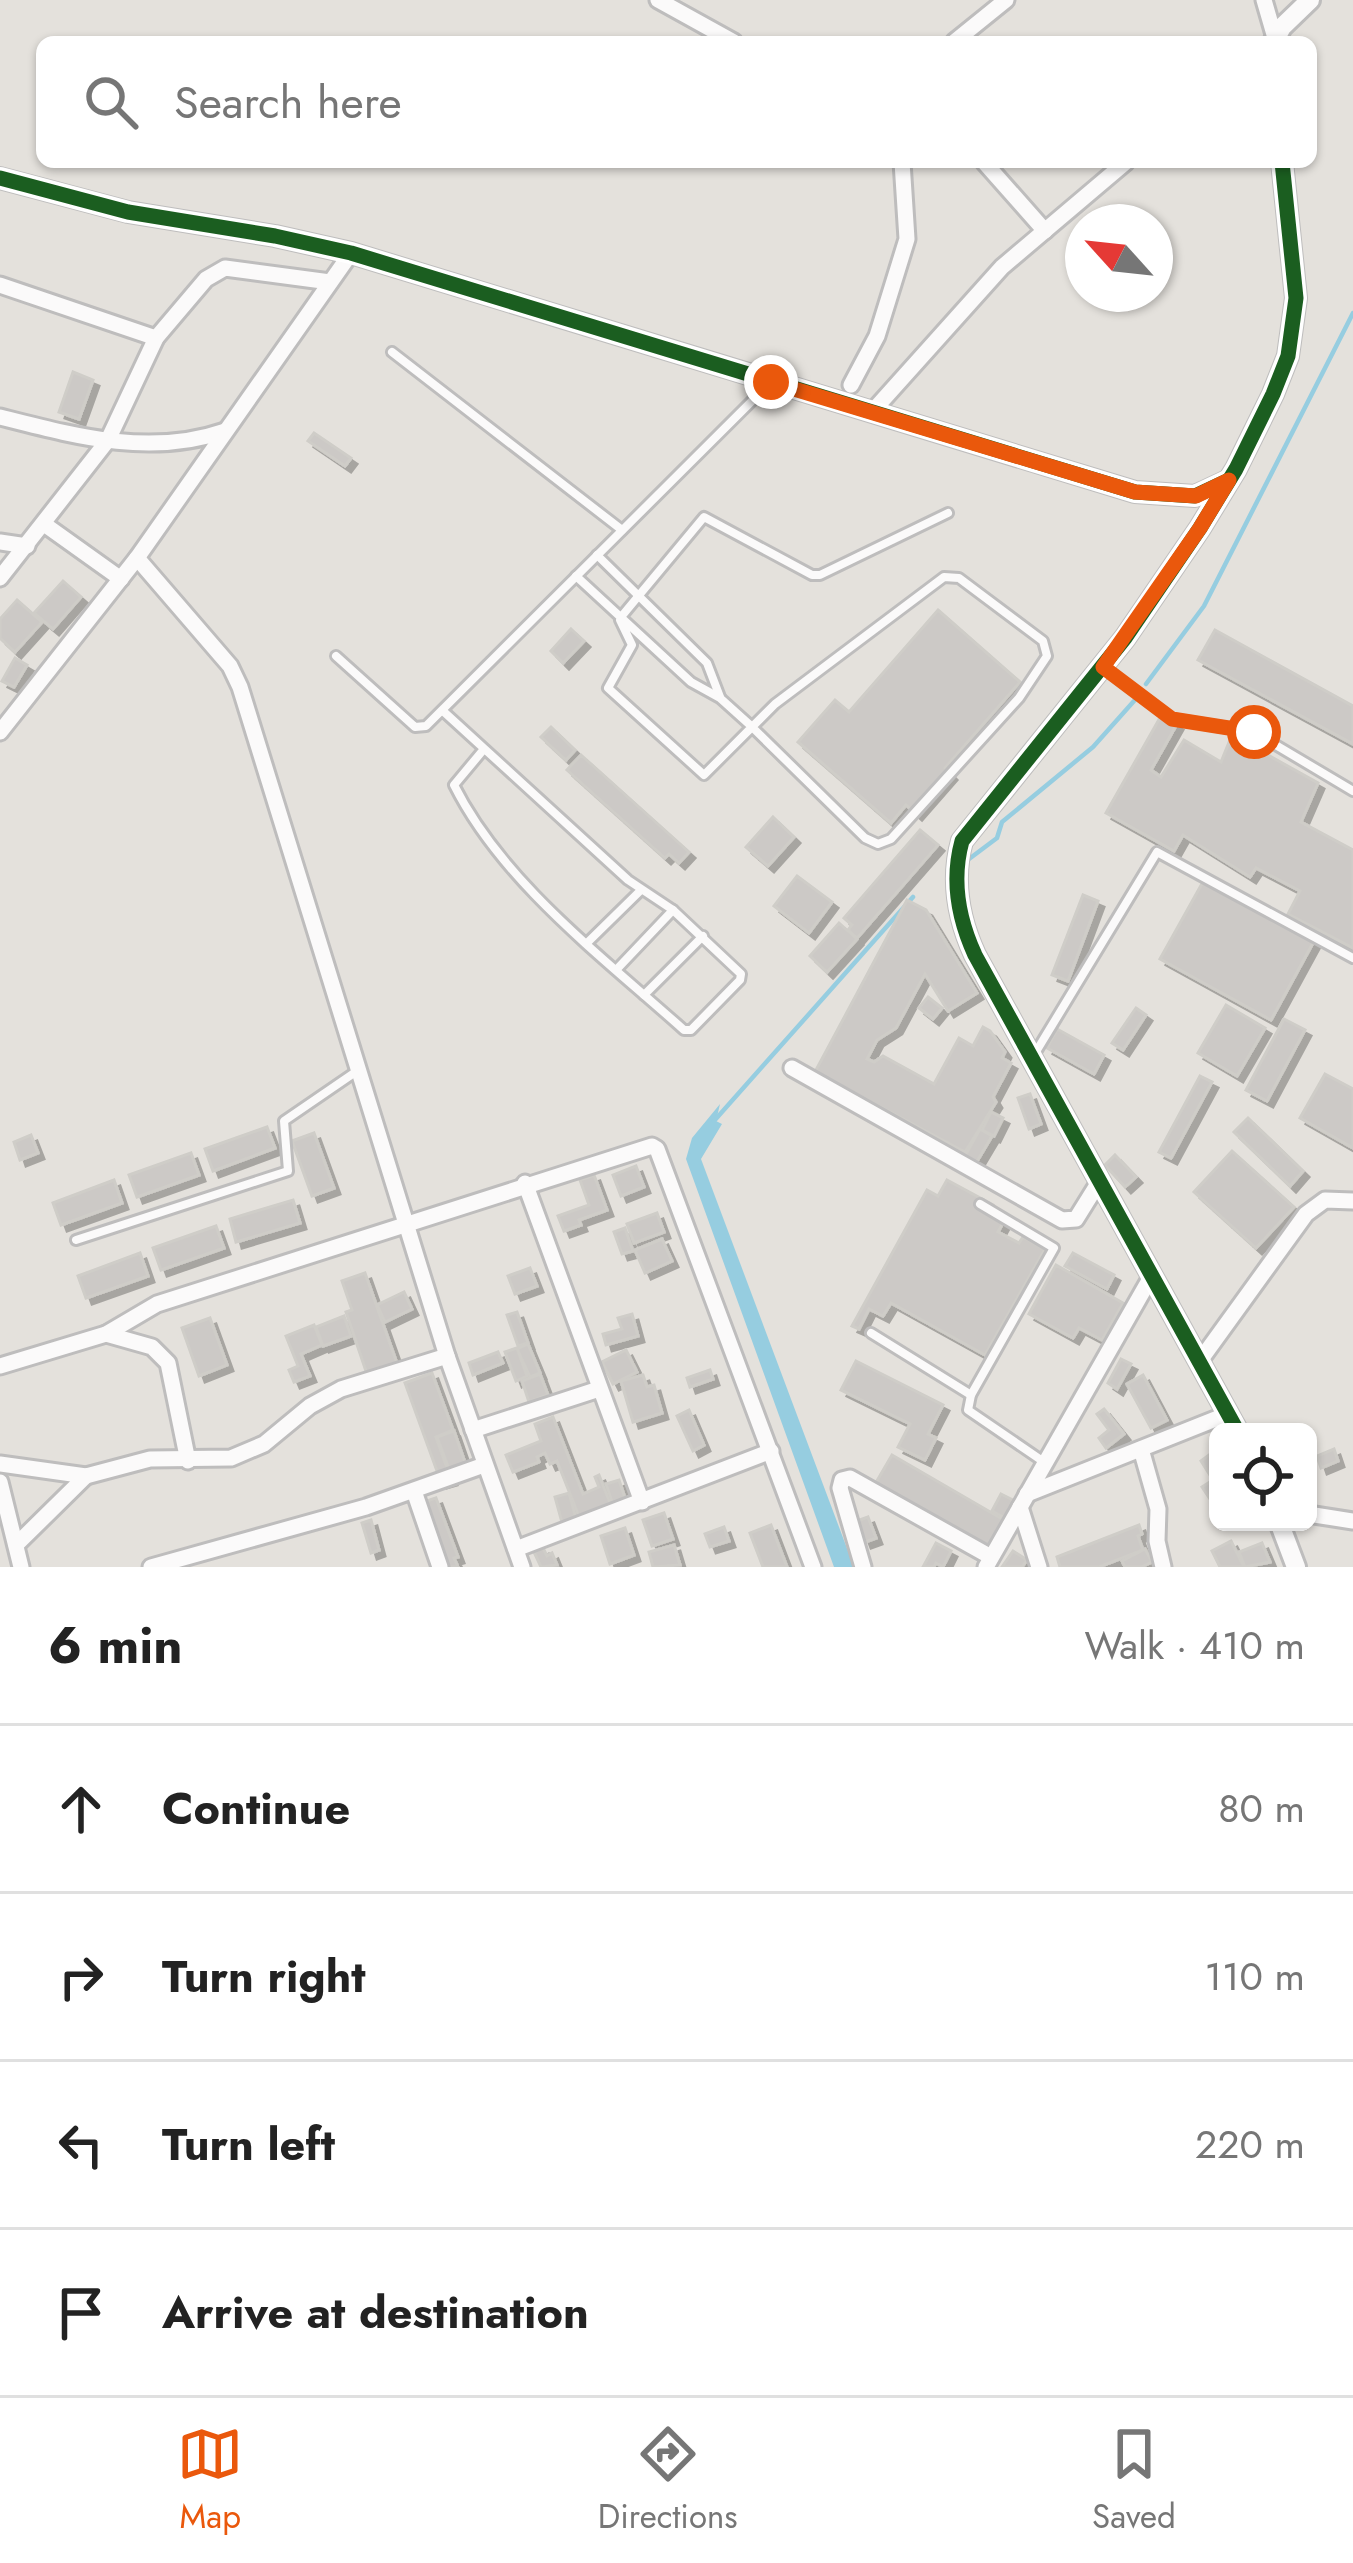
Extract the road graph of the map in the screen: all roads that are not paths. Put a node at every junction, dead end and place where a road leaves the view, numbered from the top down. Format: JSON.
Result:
{"nodes":[{"id":1,"x":658,"y":0,"type":"edge"},
{"id":2,"x":1006,"y":0,"type":"edge"},
{"id":3,"x":1264,"y":0,"type":"edge"},
{"id":4,"x":1310,"y":0,"type":"edge"},
{"id":5,"x":723,"y":36,"type":"edge"},
{"id":6,"x":961,"y":36,"type":"edge"},
{"id":7,"x":1273,"y":36,"type":"edge"},
{"id":8,"x":1277,"y":36,"type":"edge"},
{"id":9,"x":902,"y":168,"type":"edge"},
{"id":10,"x":989,"y":168,"type":"edge"},
{"id":11,"x":1119,"y":168,"type":"edge"},
{"id":12,"x":1283,"y":168,"type":"edge"},
{"id":13,"x":0,"y":178,"type":"edge"},
{"id":14,"x":1045,"y":232,"type":"junction"},
{"id":15,"x":351,"y":253,"type":"junction"},
{"id":16,"x":330,"y":282,"type":"junction"},
{"id":17,"x":0,"y":285,"type":"edge"},
{"id":18,"x":156,"y":338,"type":"junction"},
{"id":19,"x":392,"y":352,"type":"dead end"},
{"id":20,"x":771,"y":382,"type":"junction"},
{"id":21,"x":851,"y":385,"type":"dead end"},
{"id":22,"x":872,"y":412,"type":"junction"},
{"id":23,"x":0,"y":417,"type":"edge"},
{"id":24,"x":225,"y":431,"type":"junction"},
{"id":25,"x":108,"y":440,"type":"junction"},
{"id":26,"x":1229,"y":480,"type":"junction"},
{"id":27,"x":948,"y":513,"type":"dead end"},
{"id":28,"x":44,"y":524,"type":"junction"},
{"id":29,"x":622,"y":530,"type":"junction"},
{"id":30,"x":0,"y":542,"type":"edge"},
{"id":31,"x":27,"y":546,"type":"junction"},
{"id":32,"x":597,"y":555,"type":"junction"},
{"id":33,"x":137,"y":558,"type":"junction"},
{"id":34,"x":576,"y":576,"type":"junction"},
{"id":35,"x":0,"y":578,"type":"edge"},
{"id":36,"x":121,"y":579,"type":"junction"},
{"id":37,"x":637,"y":597,"type":"junction"},
{"id":38,"x":621,"y":617,"type":"junction"},
{"id":39,"x":336,"y":656,"type":"dead end"},
{"id":40,"x":1103,"y":667,"type":"junction"},
{"id":41,"x":721,"y":698,"type":"junction"},
{"id":42,"x":443,"y":711,"type":"junction"},
{"id":43,"x":750,"y":725,"type":"junction"},
{"id":44,"x":0,"y":732,"type":"edge"},
{"id":45,"x":484,"y":749,"type":"junction"},
{"id":46,"x":1353,"y":791,"type":"edge"},
{"id":47,"x":641,"y":890,"type":"junction"},
{"id":48,"x":673,"y":910,"type":"junction"},
{"id":49,"x":703,"y":936,"type":"junction"},
{"id":50,"x":588,"y":942,"type":"junction"},
{"id":51,"x":1353,"y":958,"type":"edge"},
{"id":52,"x":617,"y":969,"type":"junction"},
{"id":53,"x":644,"y":995,"type":"junction"},
{"id":54,"x":1033,"y":1057,"type":"junction"},
{"id":55,"x":792,"y":1068,"type":"dead end"},
{"id":56,"x":357,"y":1071,"type":"junction"},
{"id":57,"x":1099,"y":1182,"type":"junction"},
{"id":58,"x":525,"y":1183,"type":"junction"},
{"id":59,"x":1353,"y":1202,"type":"edge"},
{"id":60,"x":980,"y":1204,"type":"dead end"},
{"id":61,"x":407,"y":1226,"type":"junction"},
{"id":62,"x":76,"y":1240,"type":"dead end"},
{"id":63,"x":1151,"y":1276,"type":"junction"},
{"id":64,"x":871,"y":1333,"type":"dead end"},
{"id":65,"x":106,"y":1334,"type":"junction"},
{"id":66,"x":447,"y":1357,"type":"junction"},
{"id":67,"x":1198,"y":1362,"type":"junction"},
{"id":68,"x":0,"y":1366,"type":"edge"},
{"id":69,"x":599,"y":1389,"type":"junction"},
{"id":70,"x":971,"y":1395,"type":"junction"},
{"id":71,"x":1233,"y":1423,"type":"edge"},
{"id":72,"x":473,"y":1430,"type":"junction"},
{"id":73,"x":1209,"y":1430,"type":"edge"},
{"id":74,"x":1141,"y":1449,"type":"junction"},
{"id":75,"x":771,"y":1451,"type":"junction"},
{"id":76,"x":188,"y":1461,"type":"junction"},
{"id":77,"x":0,"y":1463,"type":"edge"},
{"id":78,"x":1045,"y":1463,"type":"junction"},
{"id":79,"x":484,"y":1465,"type":"junction"},
{"id":80,"x":86,"y":1476,"type":"junction"},
{"id":81,"x":0,"y":1482,"type":"edge"},
{"id":82,"x":414,"y":1491,"type":"junction"},
{"id":83,"x":1023,"y":1501,"type":"junction"},
{"id":84,"x":642,"y":1502,"type":"junction"},
{"id":85,"x":1317,"y":1515,"type":"edge"},
{"id":86,"x":1353,"y":1521,"type":"edge"},
{"id":87,"x":1281,"y":1531,"type":"edge"},
{"id":88,"x":16,"y":1545,"type":"junction"},
{"id":89,"x":516,"y":1549,"type":"junction"},
{"id":90,"x":989,"y":1562,"type":"edge"},
{"id":91,"x":1290,"y":1565,"type":"edge"},
{"id":92,"x":21,"y":1567,"type":"edge"},
{"id":93,"x":152,"y":1567,"type":"edge"},
{"id":94,"x":440,"y":1567,"type":"edge"},
{"id":95,"x":523,"y":1567,"type":"edge"},
{"id":96,"x":813,"y":1567,"type":"edge"},
{"id":97,"x":863,"y":1567,"type":"edge"},
{"id":98,"x":1039,"y":1567,"type":"edge"},
{"id":99,"x":1162,"y":1567,"type":"edge"}],
"edges":[{"from":1,"to":5,"type":"street"},
{"from":2,"to":6,"type":"street"},
{"from":3,"to":7,"type":"street"},
{"from":4,"to":8,"type":"street"},
{"from":9,"to":21,"type":"street"},
{"from":10,"to":14,"type":"street"},
{"from":11,"to":14,"type":"street"},
{"from":12,"to":26,"type":"street"},
{"from":13,"to":15,"type":"street"},
{"from":14,"to":22,"type":"street"},
{"from":15,"to":16,"type":"street"},
{"from":15,"to":20,"type":"street"},
{"from":16,"to":18,"type":"street"},
{"from":16,"to":24,"type":"street"},
{"from":17,"to":18,"type":"street"},
{"from":18,"to":25,"type":"street"},
{"from":19,"to":29,"type":"lane"},
{"from":20,"to":22,"type":"street"},
{"from":20,"to":29,"type":"lane"},
{"from":22,"to":26,"type":"street"},
{"from":23,"to":25,"type":"street"},
{"from":24,"to":25,"type":"street"},
{"from":24,"to":33,"type":"street"},
{"from":25,"to":28,"type":"street"},
{"from":26,"to":40,"type":"street"},
{"from":27,"to":37,"type":"lane"},
{"from":28,"to":31,"type":"street"},
{"from":28,"to":36,"type":"street"},
{"from":29,"to":32,"type":"lane"},
{"from":30,"to":31,"type":"street"},
{"from":31,"to":35,"type":"street"},
{"from":32,"to":34,"type":"lane"},
{"from":32,"to":37,"type":"lane"},
{"from":33,"to":36,"type":"street"},
{"from":33,"to":56,"type":"street"},
{"from":34,"to":38,"type":"lane"},
{"from":34,"to":42,"type":"lane"},
{"from":36,"to":44,"type":"street"},
{"from":37,"to":38,"type":"lane"},
{"from":37,"to":41,"type":"lane"},
{"from":38,"to":41,"type":"lane"},
{"from":38,"to":43,"type":"lane"},
{"from":39,"to":42,"type":"lane"},
{"from":40,"to":46,"type":"lane"},
{"from":40,"to":54,"type":"street"},
{"from":41,"to":43,"type":"lane"},
{"from":42,"to":45,"type":"lane"},
{"from":43,"to":43,"type":"lane"},
{"from":45,"to":47,"type":"lane"},
{"from":45,"to":50,"type":"lane"},
{"from":47,"to":48,"type":"lane"},
{"from":47,"to":50,"type":"lane"},
{"from":48,"to":49,"type":"lane"},
{"from":48,"to":52,"type":"lane"},
{"from":49,"to":53,"type":"lane"},
{"from":49,"to":53,"type":"lane"},
{"from":50,"to":52,"type":"lane"},
{"from":51,"to":54,"type":"lane"},
{"from":52,"to":53,"type":"lane"},
{"from":54,"to":57,"type":"street"},
{"from":55,"to":57,"type":"street"},
{"from":56,"to":61,"type":"street"},
{"from":56,"to":62,"type":"lane"},
{"from":57,"to":63,"type":"street"},
{"from":58,"to":61,"type":"street"},
{"from":58,"to":69,"type":"street"},
{"from":58,"to":75,"type":"street"},
{"from":59,"to":67,"type":"street"},
{"from":60,"to":70,"type":"lane"},
{"from":61,"to":65,"type":"street"},
{"from":61,"to":66,"type":"street"},
{"from":63,"to":67,"type":"street"},
{"from":63,"to":78,"type":"street"},
{"from":64,"to":70,"type":"lane"},
{"from":65,"to":68,"type":"street"},
{"from":65,"to":76,"type":"street"},
{"from":66,"to":72,"type":"street"},
{"from":66,"to":76,"type":"street"},
{"from":67,"to":71,"type":"street"},
{"from":69,"to":72,"type":"street"},
{"from":69,"to":84,"type":"street"},
{"from":70,"to":78,"type":"lane"},
{"from":72,"to":79,"type":"street"},
{"from":73,"to":74,"type":"street"},
{"from":74,"to":83,"type":"street"},
{"from":74,"to":99,"type":"street"},
{"from":75,"to":84,"type":"street"},
{"from":75,"to":96,"type":"street"},
{"from":76,"to":80,"type":"street"},
{"from":77,"to":80,"type":"street"},
{"from":78,"to":83,"type":"street"},
{"from":79,"to":82,"type":"street"},
{"from":79,"to":89,"type":"street"},
{"from":80,"to":88,"type":"street"},
{"from":81,"to":88,"type":"street"},
{"from":82,"to":93,"type":"street"},
{"from":82,"to":94,"type":"street"},
{"from":83,"to":90,"type":"street"},
{"from":83,"to":98,"type":"street"},
{"from":84,"to":89,"type":"street"},
{"from":85,"to":86,"type":"street"},
{"from":87,"to":91,"type":"street"},
{"from":88,"to":92,"type":"street"},
{"from":89,"to":95,"type":"street"},
{"from":90,"to":97,"type":"street"}]}
